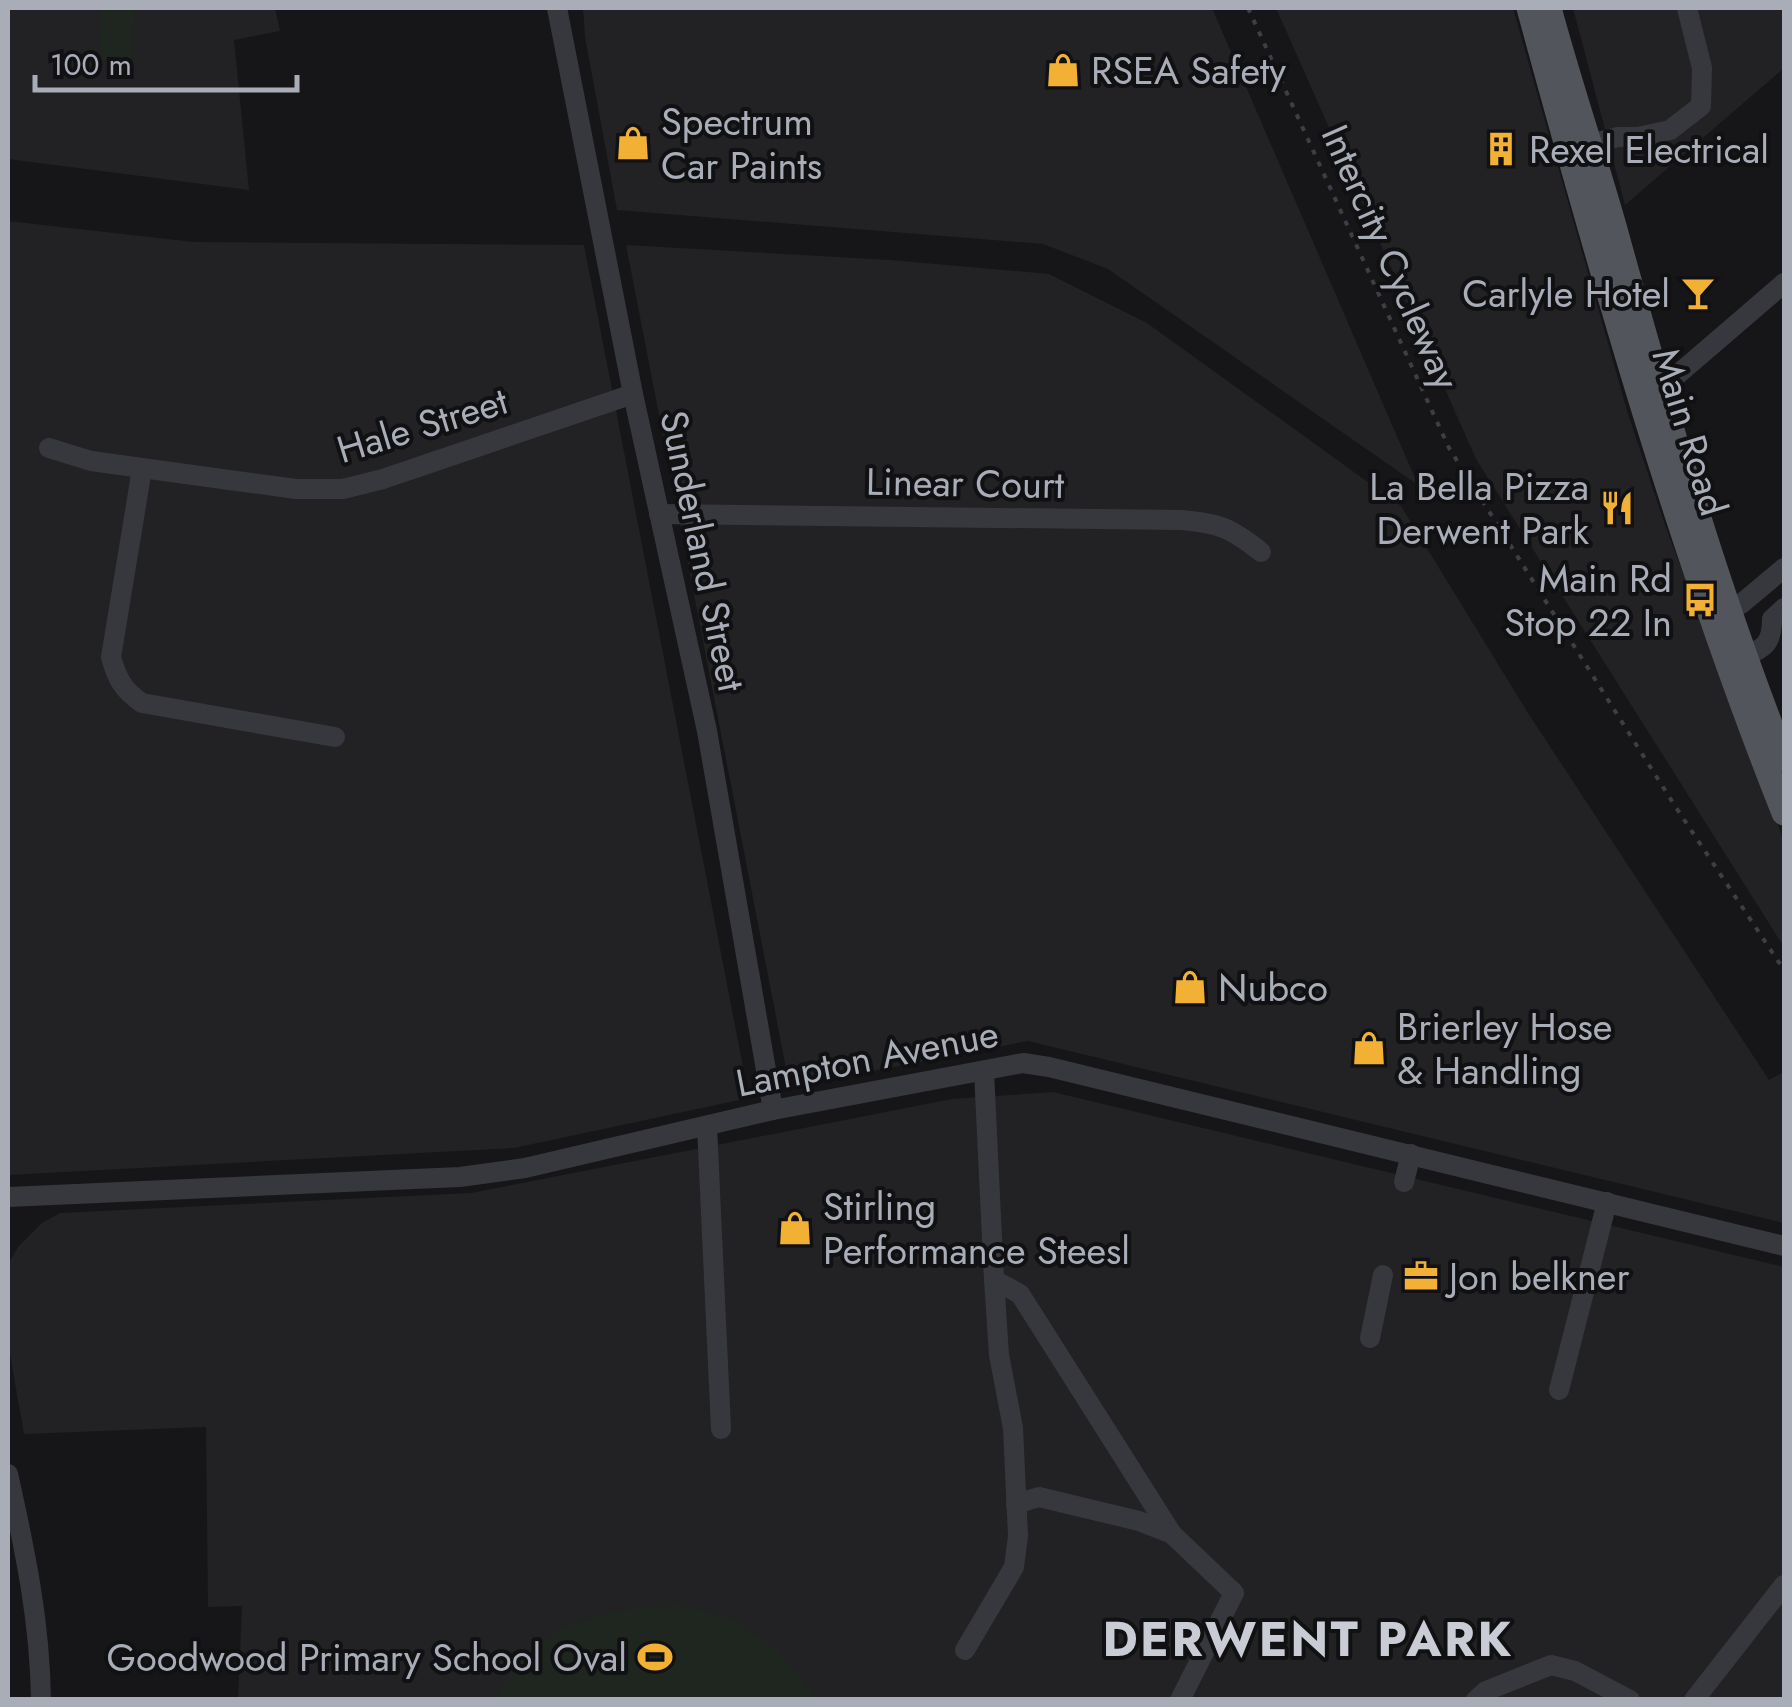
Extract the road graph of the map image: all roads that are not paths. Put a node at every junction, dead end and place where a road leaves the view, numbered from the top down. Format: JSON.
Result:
{"nodes":[{"id":1,"x":558,"y":8,"type":"edge"},
{"id":2,"x":1529,"y":8,"type":"edge"},
{"id":3,"x":1549,"y":8,"type":"edge"},
{"id":4,"x":1687,"y":8,"type":"edge"},
{"id":5,"x":1578,"y":147,"type":"junction"},
{"id":6,"x":1784,"y":283,"type":"edge"},
{"id":7,"x":1648,"y":392,"type":"junction"},
{"id":8,"x":633,"y":394,"type":"junction"},
{"id":9,"x":49,"y":448,"type":"dead end"},
{"id":10,"x":142,"y":469,"type":"junction"},
{"id":11,"x":660,"y":514,"type":"junction"},
{"id":12,"x":1261,"y":552,"type":"dead end"},
{"id":13,"x":1784,"y":568,"type":"edge"},
{"id":14,"x":1784,"y":608,"type":"edge"},
{"id":15,"x":1718,"y":612,"type":"junction"},
{"id":16,"x":1744,"y":658,"type":"junction"},
{"id":17,"x":1779,"y":733,"type":"edge"},
{"id":18,"x":336,"y":737,"type":"dead end"},
{"id":19,"x":1784,"y":760,"type":"edge"},
{"id":20,"x":1784,"y":813,"type":"edge"},
{"id":21,"x":984,"y":1071,"type":"junction"},
{"id":22,"x":773,"y":1110,"type":"junction"},
{"id":23,"x":707,"y":1126,"type":"junction"},
{"id":24,"x":1410,"y":1154,"type":"junction"},
{"id":25,"x":1404,"y":1182,"type":"dead end"},
{"id":26,"x":8,"y":1197,"type":"edge"},
{"id":27,"x":1607,"y":1202,"type":"junction"},
{"id":28,"x":1784,"y":1246,"type":"edge"},
{"id":29,"x":1384,"y":1275,"type":"dead end"},
{"id":30,"x":994,"y":1280,"type":"junction"},
{"id":31,"x":1370,"y":1338,"type":"dead end"},
{"id":32,"x":1558,"y":1390,"type":"dead end"},
{"id":33,"x":721,"y":1429,"type":"dead end"},
{"id":34,"x":8,"y":1474,"type":"edge"},
{"id":35,"x":1016,"y":1504,"type":"junction"},
{"id":36,"x":1172,"y":1534,"type":"junction"},
{"id":37,"x":1784,"y":1585,"type":"edge"},
{"id":38,"x":965,"y":1650,"type":"dead end"},
{"id":39,"x":41,"y":1700,"type":"edge"},
{"id":40,"x":1180,"y":1700,"type":"edge"},
{"id":41,"x":1476,"y":1700,"type":"edge"},
{"id":42,"x":1630,"y":1700,"type":"edge"},
{"id":43,"x":1694,"y":1700,"type":"edge"}],
"edges":[{"from":1,"to":8,"type":"street","name":"Sunderland Street"},
{"from":2,"to":5,"type":"main road","name":"Main Road"},
{"from":3,"to":5,"type":"main road","name":"Main Road"},
{"from":4,"to":5,"type":"street"},
{"from":5,"to":7,"type":"main road","name":"Main Road"},
{"from":6,"to":7,"type":"street"},
{"from":7,"to":15,"type":"main road","name":"Main Road"},
{"from":8,"to":10,"type":"street","name":"Hale Street"},
{"from":8,"to":11,"type":"street","name":"Sunderland Street"},
{"from":9,"to":10,"type":"street","name":"Hale Street"},
{"from":10,"to":18,"type":"street"},
{"from":11,"to":12,"type":"street","name":"Linear Court"},
{"from":11,"to":22,"type":"street","name":"Sunderland Street"},
{"from":13,"to":15,"type":"street"},
{"from":14,"to":16,"type":"street"},
{"from":15,"to":16,"type":"main road","name":"Main Road"},
{"from":15,"to":20,"type":"main road","name":"Main Road"},
{"from":16,"to":17,"type":"main road","name":"Main Road"},
{"from":17,"to":19,"type":"main road","name":"Main Road"},
{"from":21,"to":22,"type":"street","name":"Lampton Avenue"},
{"from":21,"to":24,"type":"street","name":"Lampton Avenue"},
{"from":21,"to":30,"type":"street"},
{"from":22,"to":23,"type":"street","name":"Lampton Avenue"},
{"from":23,"to":26,"type":"street","name":"Lampton Avenue"},
{"from":23,"to":33,"type":"street"},
{"from":24,"to":25,"type":"street"},
{"from":24,"to":27,"type":"street","name":"Lampton Avenue"},
{"from":27,"to":28,"type":"street","name":"Lampton Avenue"},
{"from":27,"to":32,"type":"street"},
{"from":29,"to":31,"type":"street"},
{"from":30,"to":35,"type":"street"},
{"from":30,"to":36,"type":"street"},
{"from":34,"to":39,"type":"street"},
{"from":35,"to":36,"type":"street"},
{"from":35,"to":38,"type":"street"},
{"from":36,"to":40,"type":"street"},
{"from":37,"to":43,"type":"street"},
{"from":41,"to":42,"type":"street"}]}
